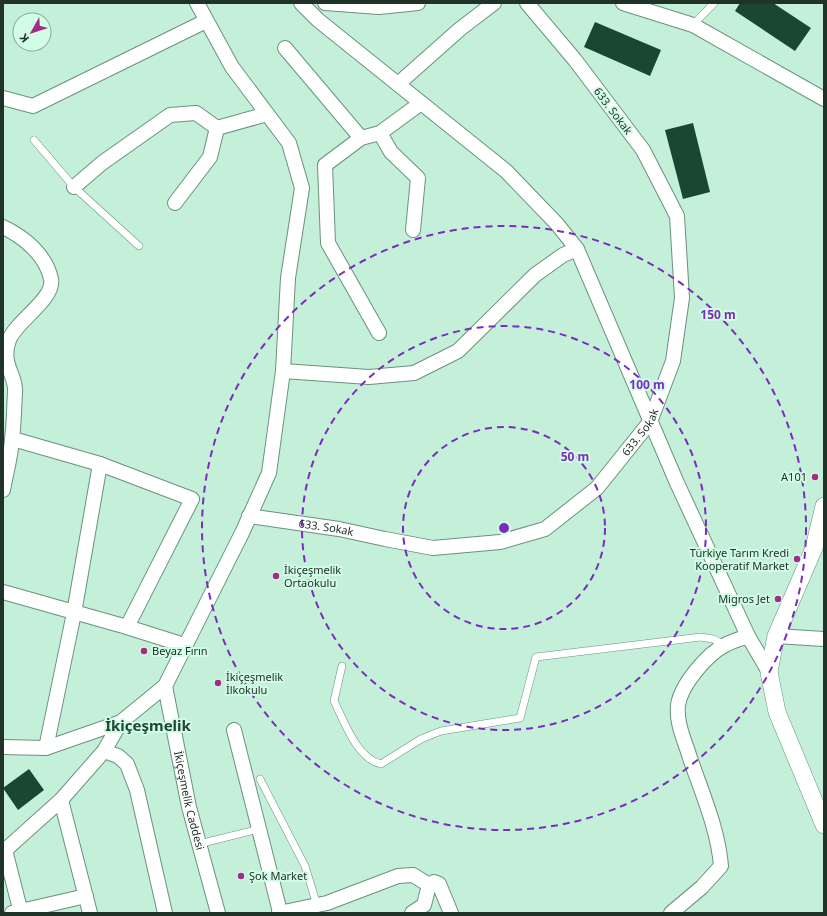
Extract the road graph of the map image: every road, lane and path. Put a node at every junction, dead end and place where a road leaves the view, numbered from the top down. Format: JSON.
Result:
{"nodes":[{"id":1,"x":197,"y":3,"type":"edge"},
{"id":2,"x":301,"y":3,"type":"edge"},
{"id":3,"x":325,"y":3,"type":"edge"},
{"id":4,"x":418,"y":3,"type":"edge"},
{"id":5,"x":494,"y":3,"type":"edge"},
{"id":6,"x":527,"y":3,"type":"edge"},
{"id":7,"x":623,"y":3,"type":"edge"},
{"id":8,"x":714,"y":3,"type":"edge"},
{"id":9,"x":206,"y":21,"type":"junction"},
{"id":10,"x":693,"y":25,"type":"junction"},
{"id":11,"x":285,"y":48,"type":"dead end"},
{"id":12,"x":398,"y":84,"type":"junction"},
{"id":13,"x":3,"y":98,"type":"edge"},
{"id":14,"x":824,"y":99,"type":"edge"},
{"id":15,"x":421,"y":103,"type":"junction"},
{"id":16,"x":267,"y":114,"type":"junction"},
{"id":17,"x":217,"y":128,"type":"junction"},
{"id":18,"x":380,"y":133,"type":"junction"},
{"id":19,"x":361,"y":138,"type":"junction"},
{"id":20,"x":34,"y":140,"type":"dead end"},
{"id":21,"x":74,"y":188,"type":"junction"},
{"id":22,"x":175,"y":203,"type":"dead end"},
{"id":23,"x":3,"y":228,"type":"edge"},
{"id":24,"x":413,"y":230,"type":"dead end"},
{"id":25,"x":139,"y":246,"type":"dead end"},
{"id":26,"x":577,"y":249,"type":"junction"},
{"id":27,"x":380,"y":332,"type":"dead end"},
{"id":28,"x":5,"y":369,"type":"edge"},
{"id":29,"x":283,"y":371,"type":"junction"},
{"id":30,"x":650,"y":422,"type":"junction"},
{"id":31,"x":12,"y":439,"type":"junction"},
{"id":32,"x":100,"y":464,"type":"junction"},
{"id":33,"x":3,"y":490,"type":"edge"},
{"id":34,"x":824,"y":506,"type":"edge"},
{"id":35,"x":249,"y":516,"type":"junction"},
{"id":36,"x":3,"y":592,"type":"edge"},
{"id":37,"x":74,"y":613,"type":"junction"},
{"id":38,"x":127,"y":627,"type":"junction"},
{"id":39,"x":748,"y":636,"type":"junction"},
{"id":40,"x":776,"y":636,"type":"junction"},
{"id":41,"x":824,"y":639,"type":"edge"},
{"id":42,"x":184,"y":645,"type":"junction"},
{"id":43,"x":724,"y":645,"type":"junction"},
{"id":44,"x":342,"y":666,"type":"dead end"},
{"id":45,"x":769,"y":672,"type":"junction"},
{"id":46,"x":165,"y":686,"type":"junction"},
{"id":47,"x":121,"y":722,"type":"junction"},
{"id":48,"x":234,"y":730,"type":"dead end"},
{"id":49,"x":3,"y":747,"type":"edge"},
{"id":50,"x":46,"y":748,"type":"junction"},
{"id":51,"x":104,"y":751,"type":"junction"},
{"id":52,"x":260,"y":779,"type":"dead end"},
{"id":53,"x":61,"y":800,"type":"junction"},
{"id":54,"x":824,"y":826,"type":"edge"},
{"id":55,"x":259,"y":829,"type":"junction"},
{"id":56,"x":199,"y":844,"type":"junction"},
{"id":57,"x":4,"y":851,"type":"edge"},
{"id":58,"x":429,"y":884,"type":"junction"},
{"id":59,"x":86,"y":896,"type":"junction"},
{"id":60,"x":325,"y":907,"type":"edge"},
{"id":61,"x":18,"y":912,"type":"edge"},
{"id":62,"x":90,"y":913,"type":"edge"},
{"id":63,"x":165,"y":913,"type":"edge"},
{"id":64,"x":218,"y":913,"type":"edge"},
{"id":65,"x":280,"y":913,"type":"edge"},
{"id":66,"x":412,"y":913,"type":"edge"},
{"id":67,"x":451,"y":913,"type":"edge"},
{"id":68,"x":671,"y":913,"type":"edge"}],
"edges":[{"from":1,"to":9,"type":"street"},
{"from":2,"to":12,"type":"street"},
{"from":3,"to":4,"type":"street"},
{"from":5,"to":12,"type":"street"},
{"from":6,"to":30,"type":"street","name":"633. Sokak"},
{"from":7,"to":10,"type":"street"},
{"from":8,"to":10,"type":"lane"},
{"from":9,"to":13,"type":"street"},
{"from":9,"to":16,"type":"street"},
{"from":10,"to":14,"type":"street"},
{"from":11,"to":19,"type":"street"},
{"from":12,"to":15,"type":"street"},
{"from":15,"to":18,"type":"street"},
{"from":15,"to":26,"type":"street"},
{"from":16,"to":17,"type":"street"},
{"from":16,"to":29,"type":"street"},
{"from":17,"to":21,"type":"street"},
{"from":17,"to":22,"type":"street"},
{"from":18,"to":19,"type":"street"},
{"from":18,"to":24,"type":"street"},
{"from":19,"to":27,"type":"street"},
{"from":20,"to":21,"type":"lane"},
{"from":21,"to":25,"type":"lane"},
{"from":23,"to":28,"type":"street"},
{"from":26,"to":29,"type":"street"},
{"from":26,"to":30,"type":"street"},
{"from":28,"to":31,"type":"street"},
{"from":29,"to":35,"type":"street"},
{"from":30,"to":35,"type":"street","name":"633. Sokak"},
{"from":30,"to":39,"type":"street"},
{"from":31,"to":32,"type":"street"},
{"from":31,"to":33,"type":"street"},
{"from":32,"to":37,"type":"street"},
{"from":32,"to":38,"type":"street"},
{"from":34,"to":40,"type":"street"},
{"from":35,"to":42,"type":"street"},
{"from":36,"to":37,"type":"street"},
{"from":37,"to":38,"type":"street"},
{"from":37,"to":50,"type":"street"},
{"from":38,"to":42,"type":"street"},
{"from":39,"to":43,"type":"street"},
{"from":39,"to":45,"type":"street"},
{"from":40,"to":41,"type":"street"},
{"from":40,"to":45,"type":"street"},
{"from":42,"to":46,"type":"street"},
{"from":43,"to":44,"type":"lane"},
{"from":43,"to":68,"type":"street"},
{"from":45,"to":54,"type":"street"},
{"from":46,"to":47,"type":"street"},
{"from":46,"to":56,"type":"street","name":"İkiçeşmelik Caddesi"},
{"from":47,"to":50,"type":"street"},
{"from":47,"to":51,"type":"street"},
{"from":48,"to":55,"type":"street"},
{"from":49,"to":50,"type":"street"},
{"from":51,"to":53,"type":"street"},
{"from":51,"to":63,"type":"street"},
{"from":52,"to":60,"type":"lane"},
{"from":53,"to":57,"type":"street"},
{"from":53,"to":59,"type":"street"},
{"from":55,"to":56,"type":"lane"},
{"from":55,"to":65,"type":"street"},
{"from":56,"to":64,"type":"street","name":"İkiçeşmelik Caddesi"},
{"from":57,"to":61,"type":"street"},
{"from":58,"to":60,"type":"street"},
{"from":58,"to":66,"type":"street"},
{"from":58,"to":67,"type":"street"},
{"from":59,"to":61,"type":"street"},
{"from":59,"to":62,"type":"street"},
{"from":60,"to":65,"type":"street"}]}
